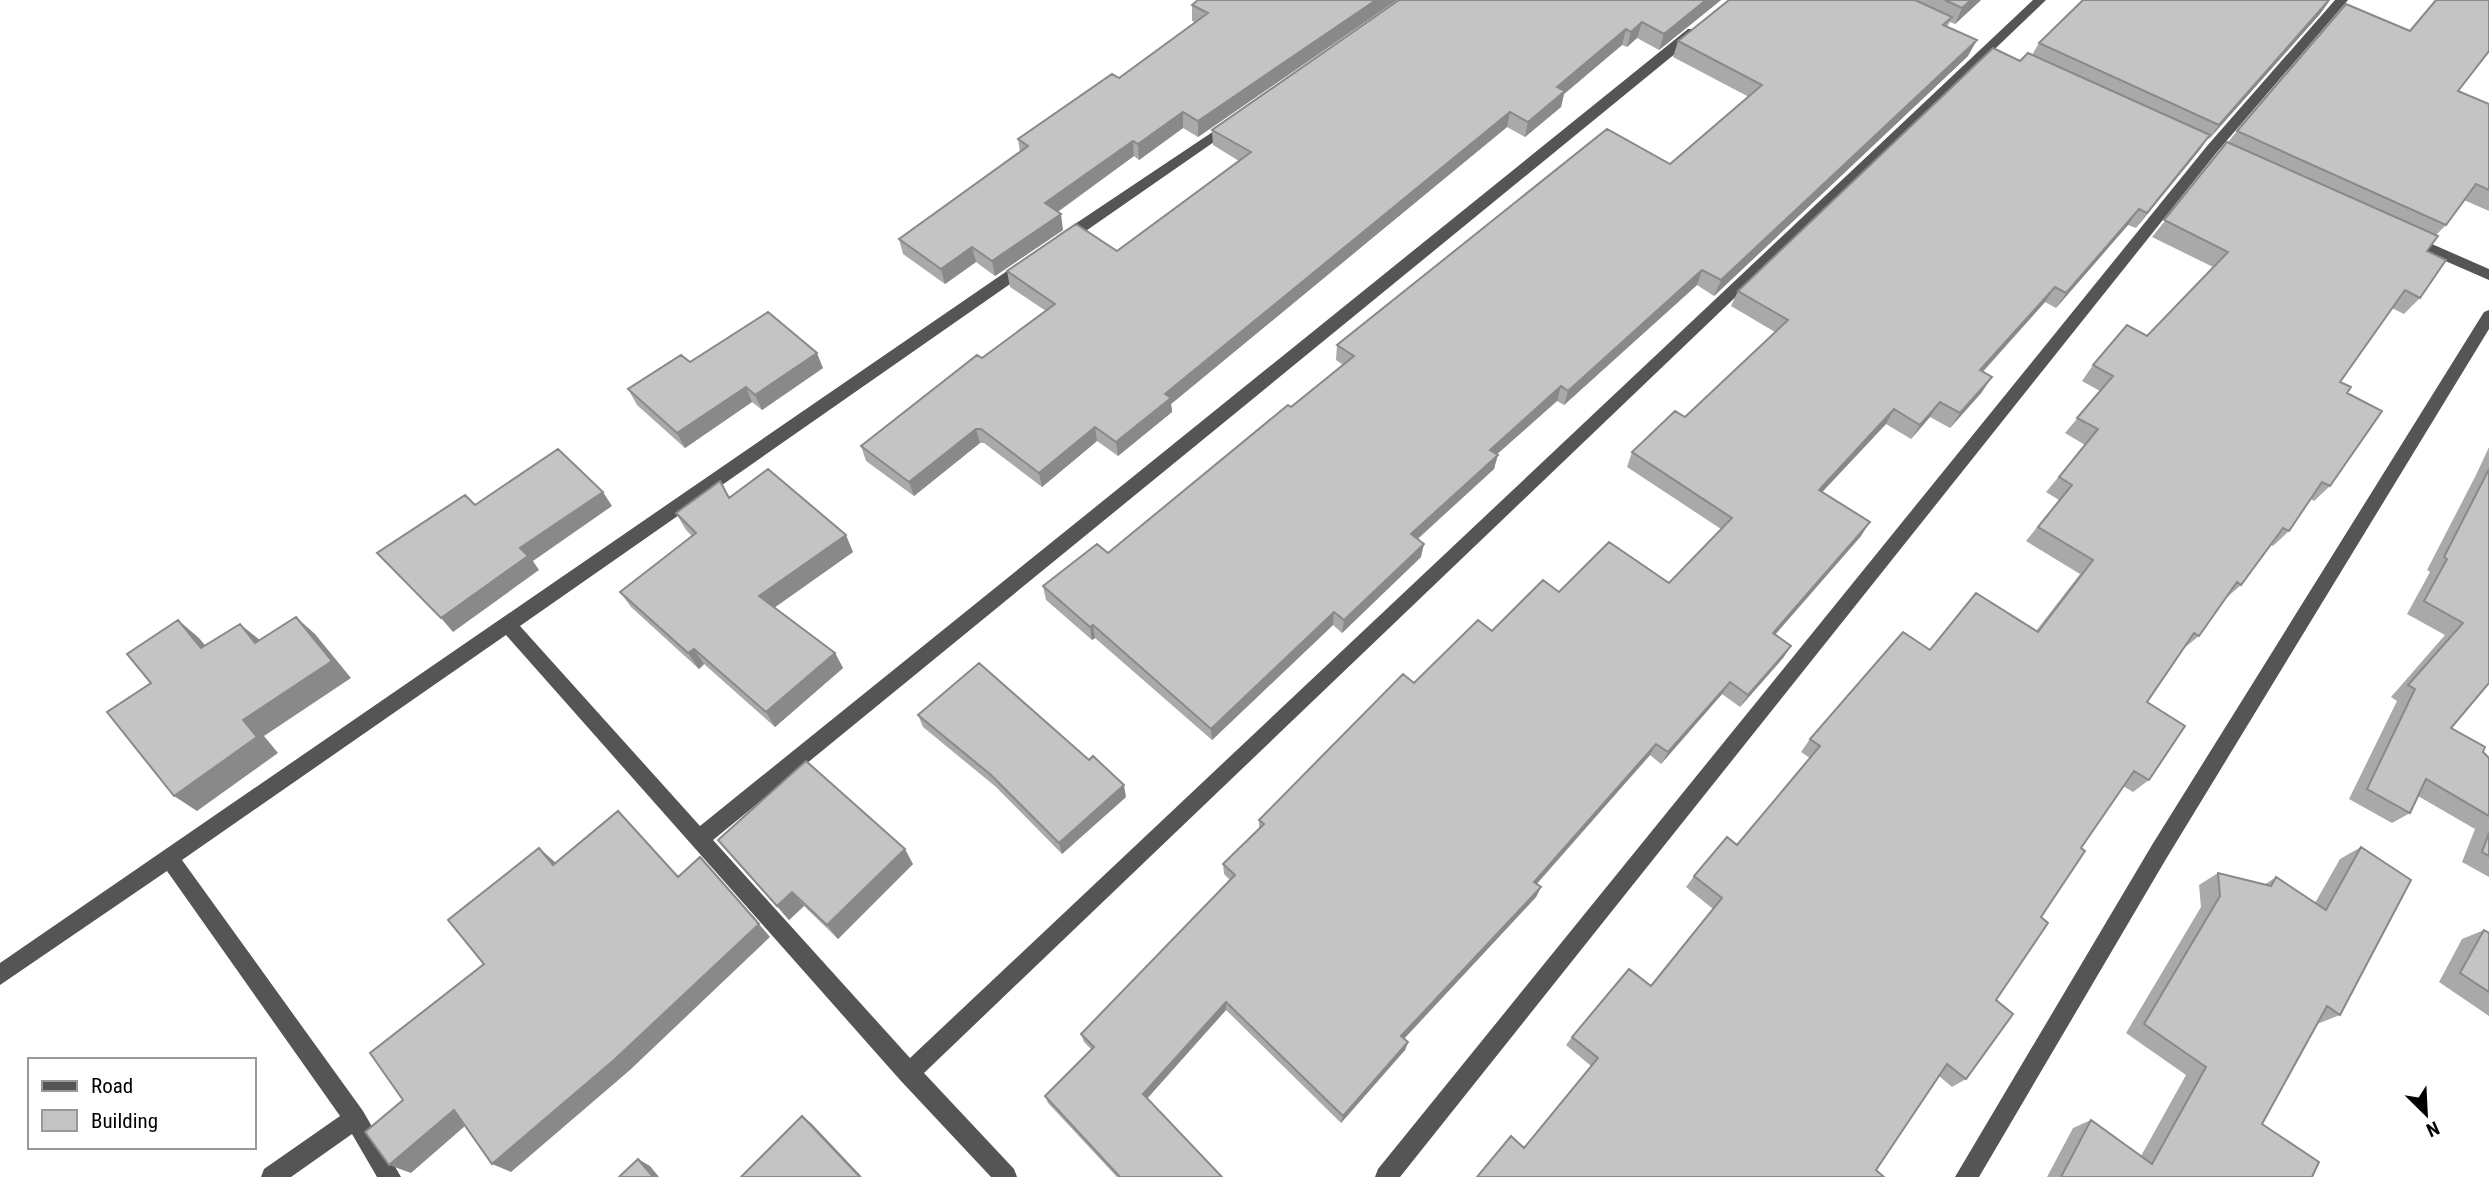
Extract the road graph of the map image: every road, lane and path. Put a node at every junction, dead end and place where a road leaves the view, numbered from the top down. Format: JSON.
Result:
{"nodes":[{"id":1,"x":2040,"y":0,"type":"edge"},
{"id":2,"x":2342,"y":0,"type":"edge"},
{"id":3,"x":1711,"y":18,"type":"edge"},
{"id":4,"x":1250,"y":110,"type":"edge"},
{"id":5,"x":2401,"y":235,"type":"edge"},
{"id":6,"x":2489,"y":275,"type":"edge"},
{"id":7,"x":2489,"y":316,"type":"edge"},
{"id":8,"x":508,"y":624,"type":"junction"},
{"id":9,"x":699,"y":839,"type":"junction"},
{"id":10,"x":169,"y":858,"type":"junction"},
{"id":11,"x":0,"y":975,"type":"edge"},
{"id":12,"x":909,"y":1073,"type":"junction"},
{"id":13,"x":355,"y":1119,"type":"junction"},
{"id":14,"x":272,"y":1177,"type":"edge"},
{"id":15,"x":390,"y":1177,"type":"edge"},
{"id":16,"x":1006,"y":1177,"type":"edge"},
{"id":17,"x":1386,"y":1177,"type":"edge"},
{"id":18,"x":1966,"y":1177,"type":"edge"}],
"edges":[{"from":1,"to":12,"type":"street"},
{"from":2,"to":17,"type":"street"},
{"from":3,"to":9,"type":"street"},
{"from":4,"to":8,"type":"street"},
{"from":5,"to":6,"type":"street"},
{"from":7,"to":18,"type":"street"},
{"from":8,"to":9,"type":"street"},
{"from":8,"to":10,"type":"street"},
{"from":9,"to":12,"type":"street"},
{"from":10,"to":11,"type":"street"},
{"from":10,"to":13,"type":"street"},
{"from":12,"to":16,"type":"street"},
{"from":13,"to":14,"type":"street"},
{"from":13,"to":15,"type":"street"}]}
